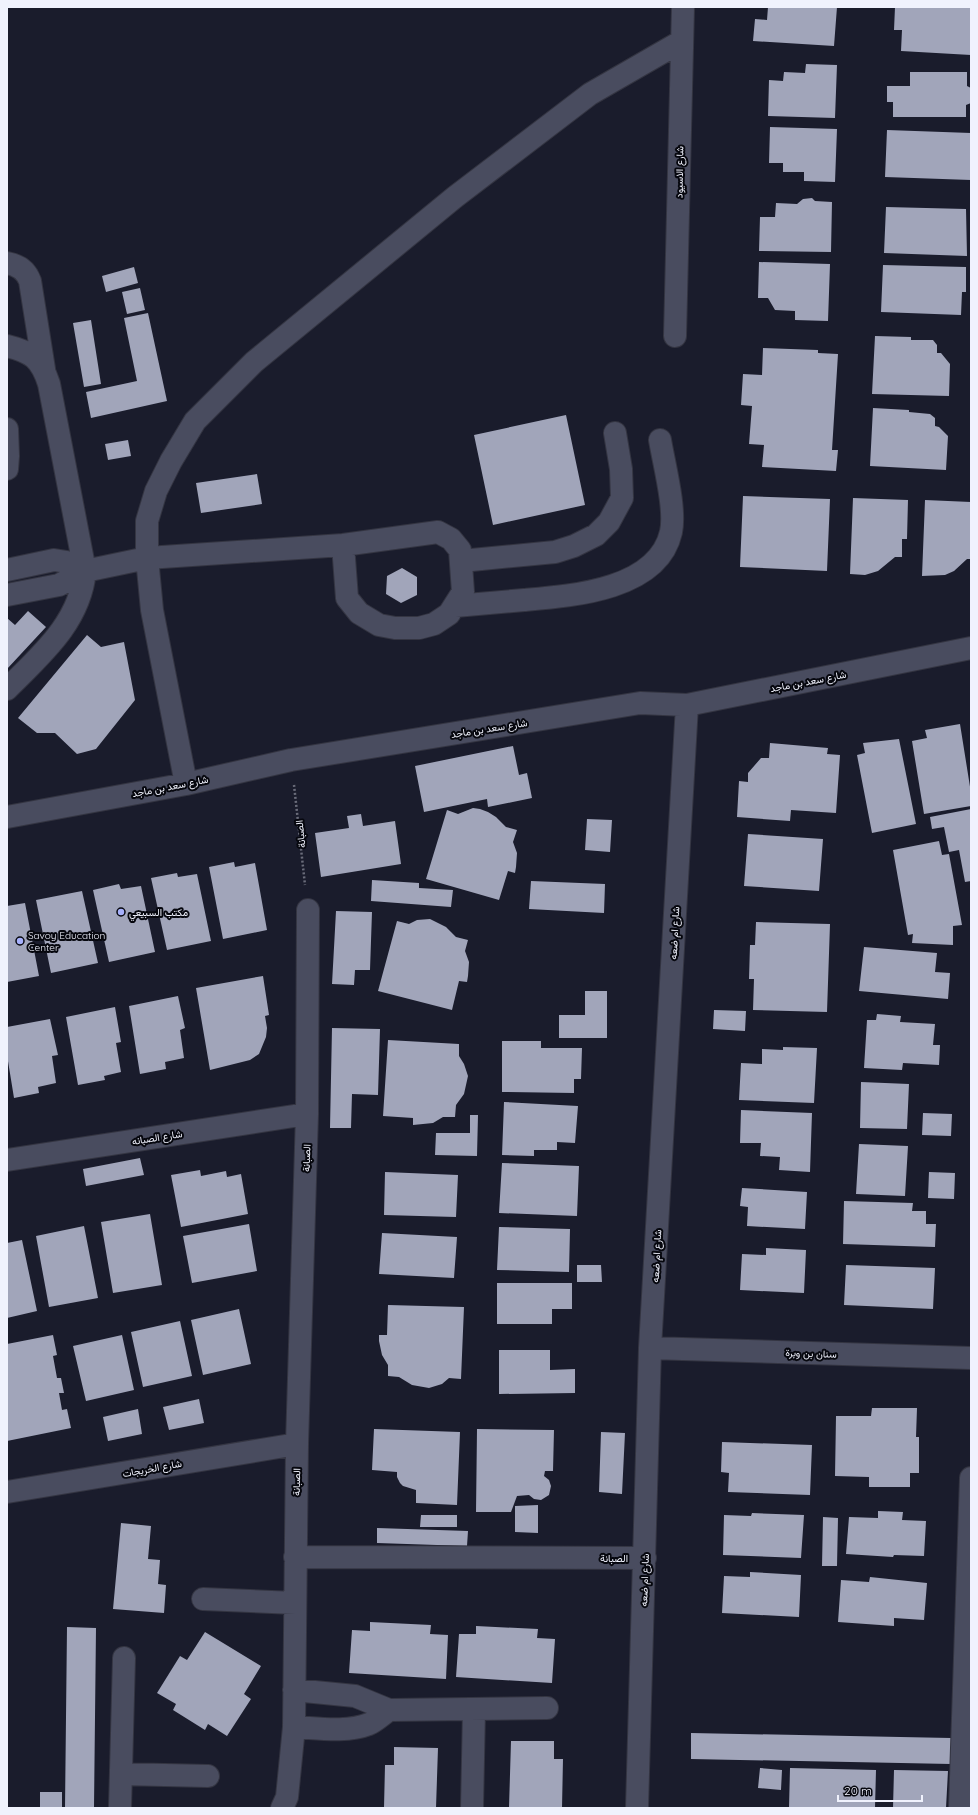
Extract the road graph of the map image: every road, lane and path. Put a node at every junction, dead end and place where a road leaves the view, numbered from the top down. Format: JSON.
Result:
{"nodes":[{"id":1,"x":684,"y":7,"type":"edge"},
{"id":2,"x":682,"y":41,"type":"junction"},
{"id":3,"x":7,"y":263,"type":"edge"},
{"id":4,"x":676,"y":336,"type":"dead end"},
{"id":5,"x":7,"y":346,"type":"edge"},
{"id":6,"x":44,"y":369,"type":"junction"},
{"id":7,"x":7,"y":429,"type":"edge"},
{"id":8,"x":615,"y":432,"type":"dead end"},
{"id":9,"x":660,"y":440,"type":"dead end"},
{"id":10,"x":7,"y":469,"type":"edge"},
{"id":11,"x":343,"y":545,"type":"junction"},
{"id":12,"x":146,"y":558,"type":"junction"},
{"id":13,"x":461,"y":561,"type":"junction"},
{"id":14,"x":7,"y":570,"type":"edge"},
{"id":15,"x":85,"y":570,"type":"junction"},
{"id":16,"x":7,"y":595,"type":"edge"},
{"id":17,"x":455,"y":606,"type":"junction"},
{"id":18,"x":971,"y":648,"type":"edge"},
{"id":19,"x":7,"y":689,"type":"edge"},
{"id":20,"x":688,"y":705,"type":"junction"},
{"id":21,"x":291,"y":760,"type":"junction"},
{"id":22,"x":186,"y":784,"type":"junction"},
{"id":23,"x":7,"y":817,"type":"edge"},
{"id":24,"x":308,"y":910,"type":"joint"},
{"id":25,"x":307,"y":1114,"type":"junction"},
{"id":26,"x":7,"y":1160,"type":"edge"},
{"id":27,"x":650,"y":1348,"type":"junction"},
{"id":28,"x":971,"y":1358,"type":"edge"},
{"id":29,"x":296,"y":1444,"type":"junction"},
{"id":30,"x":971,"y":1478,"type":"edge"},
{"id":31,"x":7,"y":1492,"type":"edge"},
{"id":32,"x":295,"y":1557,"type":"junction"},
{"id":33,"x":645,"y":1558,"type":"junction"},
{"id":34,"x":969,"y":1567,"type":"edge"},
{"id":35,"x":203,"y":1599,"type":"dead end"},
{"id":36,"x":295,"y":1603,"type":"junction"},
{"id":37,"x":124,"y":1658,"type":"dead end"},
{"id":38,"x":294,"y":1690,"type":"junction"},
{"id":39,"x":547,"y":1708,"type":"dead end"},
{"id":40,"x":389,"y":1710,"type":"junction"},
{"id":41,"x":474,"y":1710,"type":"junction"},
{"id":42,"x":294,"y":1727,"type":"junction"},
{"id":43,"x":121,"y":1774,"type":"junction"},
{"id":44,"x":208,"y":1776,"type":"dead end"},
{"id":45,"x":120,"y":1808,"type":"edge"},
{"id":46,"x":282,"y":1808,"type":"edge"},
{"id":47,"x":472,"y":1808,"type":"edge"},
{"id":48,"x":637,"y":1808,"type":"edge"},
{"id":49,"x":960,"y":1808,"type":"edge"}],
"edges":[{"from":1,"to":2,"type":"street","name":"شارع الاسيود"},
{"from":2,"to":4,"type":"street","name":"شارع الاسيود"},
{"from":2,"to":12,"type":"street"},
{"from":3,"to":6,"type":"street"},
{"from":5,"to":6,"type":"street"},
{"from":6,"to":15,"type":"street"},
{"from":7,"to":10,"type":"street"},
{"from":8,"to":13,"type":"street"},
{"from":9,"to":17,"type":"street"},
{"from":11,"to":12,"type":"street"},
{"from":11,"to":13,"type":"street"},
{"from":11,"to":17,"type":"street"},
{"from":12,"to":15,"type":"street"},
{"from":12,"to":22,"type":"street"},
{"from":13,"to":17,"type":"street"},
{"from":14,"to":15,"type":"street"},
{"from":15,"to":16,"type":"street"},
{"from":15,"to":19,"type":"street"},
{"from":18,"to":20,"type":"street","name":"شارع سعد بن ماجد"},
{"from":20,"to":21,"type":"street","name":"شارع سعد بن ماجد"},
{"from":20,"to":27,"type":"street","name":"شارع ام ضعه"},
{"from":21,"to":22,"type":"street","name":"شارع سعد بن ماجد"},
{"from":21,"to":24,"type":"path","name":"الصبانة"},
{"from":22,"to":23,"type":"street","name":"شارع سعد بن ماجد"},
{"from":24,"to":25,"type":"street","name":"الصبانة"},
{"from":25,"to":26,"type":"street","name":"شارع الصبانه"},
{"from":25,"to":29,"type":"street","name":"الصبانة"},
{"from":27,"to":28,"type":"street","name":"سنان بن وبرة"},
{"from":27,"to":33,"type":"street","name":"شارع ام ضعه"},
{"from":29,"to":31,"type":"street","name":"شارع الخريجات"},
{"from":29,"to":32,"type":"street","name":"الصبانة"},
{"from":30,"to":34,"type":"street"},
{"from":32,"to":33,"type":"street","name":"الصبانة"},
{"from":32,"to":36,"type":"street","name":"الصبانة"},
{"from":33,"to":48,"type":"street","name":"شارع ام ضعه"},
{"from":34,"to":49,"type":"street"},
{"from":35,"to":36,"type":"street"},
{"from":36,"to":38,"type":"street","name":"الصبانة"},
{"from":37,"to":43,"type":"street"},
{"from":38,"to":40,"type":"street"},
{"from":38,"to":42,"type":"street","name":"الصبانة"},
{"from":39,"to":41,"type":"street"},
{"from":40,"to":41,"type":"street"},
{"from":40,"to":42,"type":"street"},
{"from":41,"to":47,"type":"street"},
{"from":42,"to":46,"type":"street","name":"الصبانة"},
{"from":43,"to":44,"type":"street"},
{"from":43,"to":45,"type":"street"}]}
